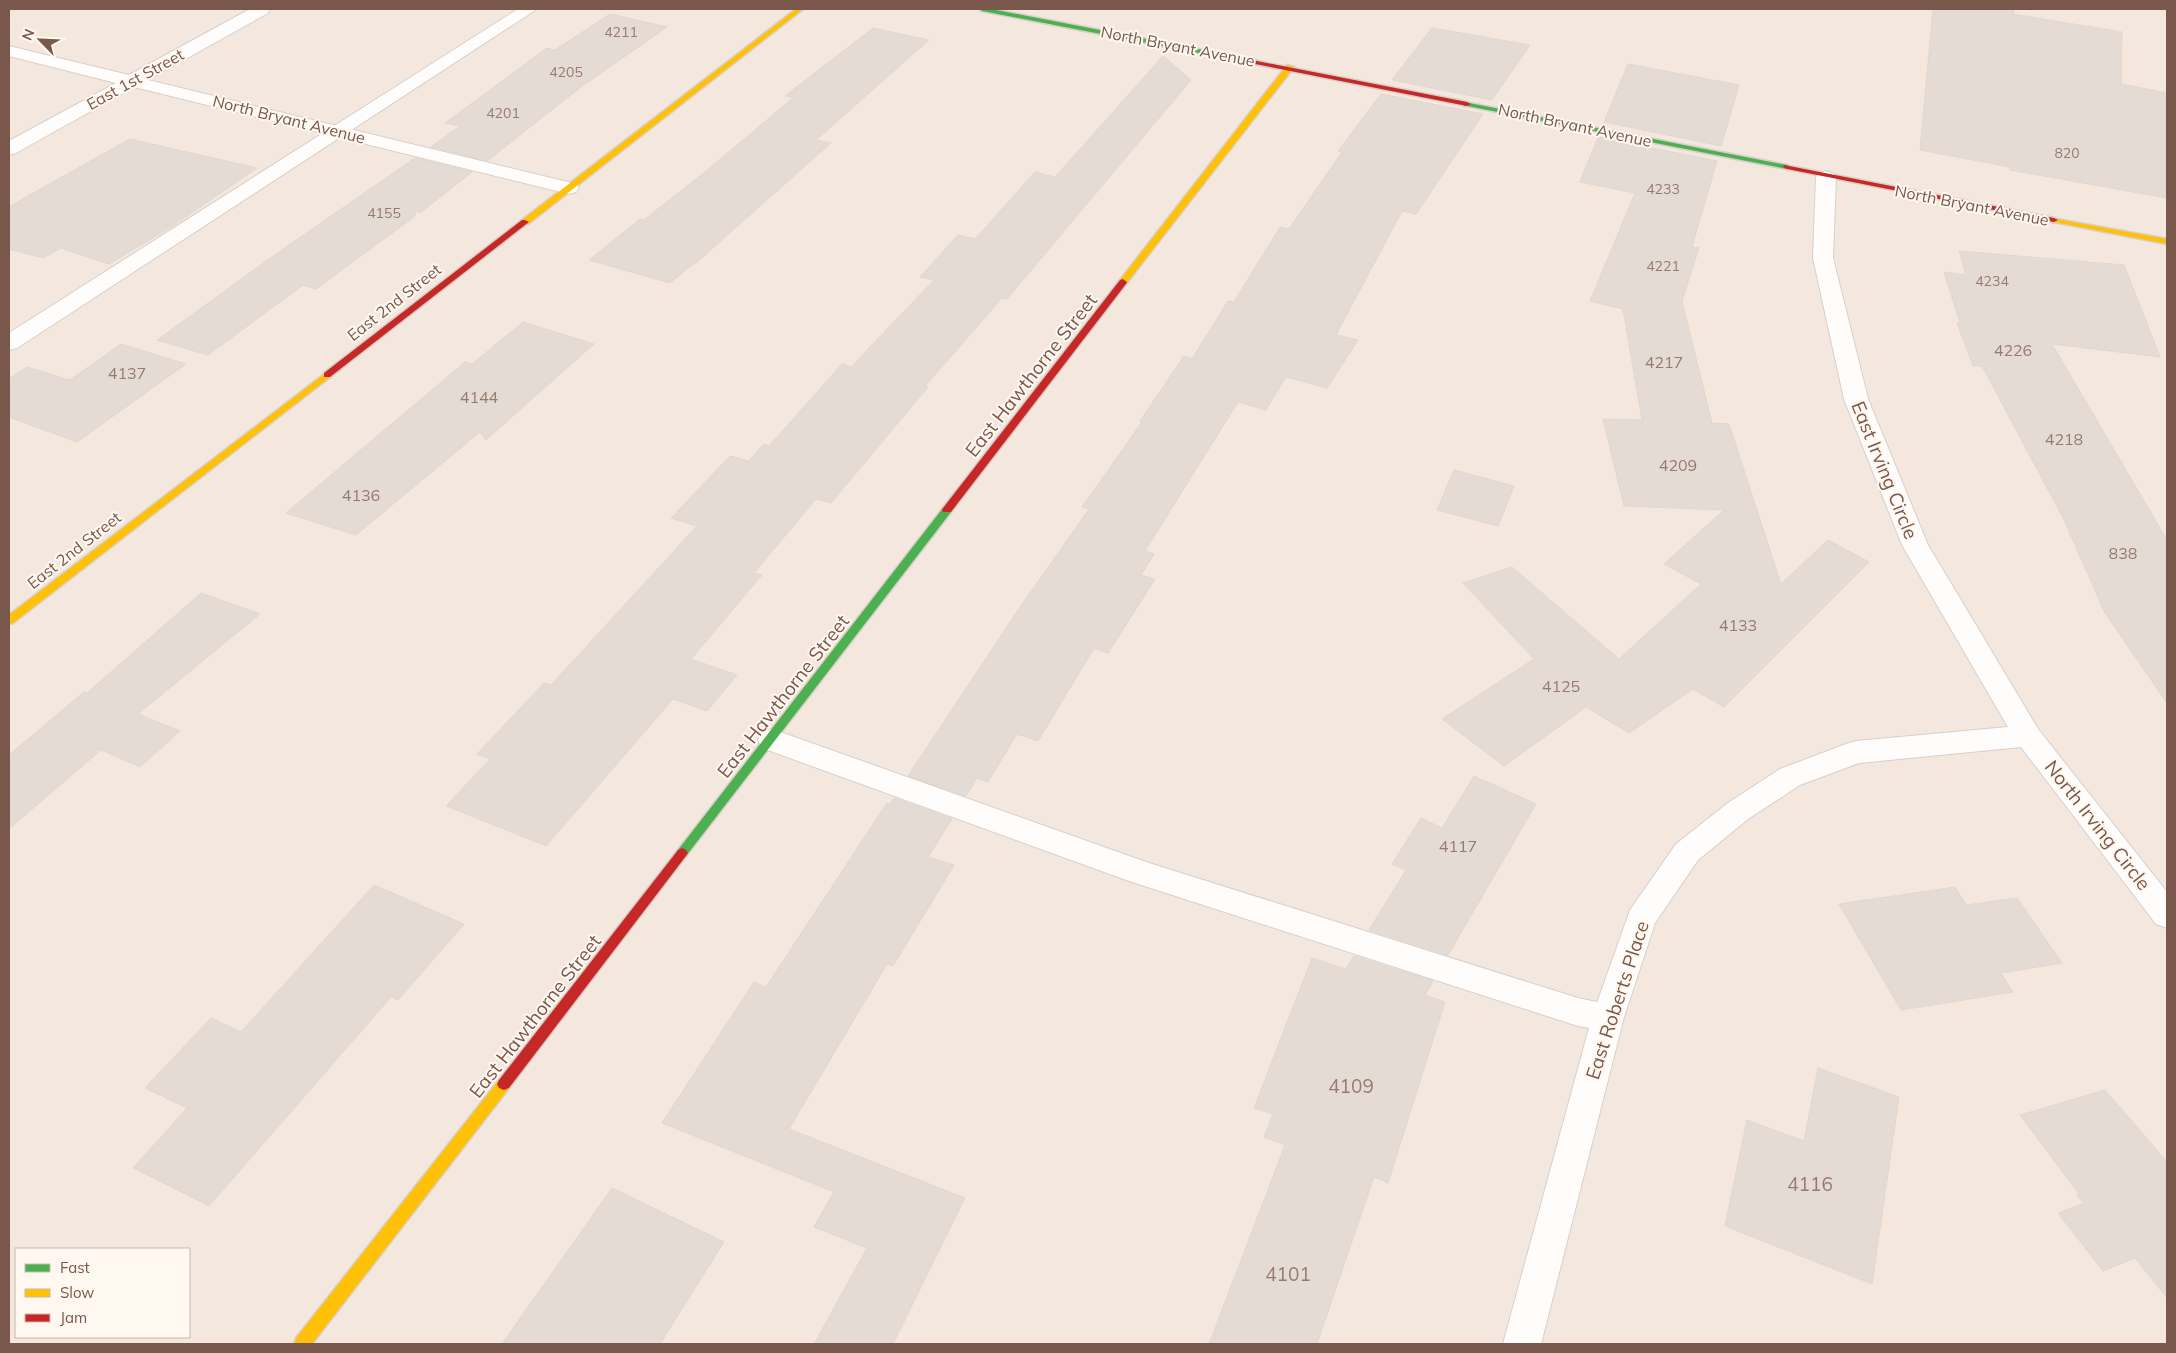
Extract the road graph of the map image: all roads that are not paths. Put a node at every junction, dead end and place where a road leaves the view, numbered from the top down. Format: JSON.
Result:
{"nodes":[{"id":1,"x":262,"y":9,"type":"edge"},
{"id":2,"x":529,"y":9,"type":"edge"},
{"id":3,"x":800,"y":9,"type":"edge"},
{"id":4,"x":982,"y":9,"type":"edge"},
{"id":5,"x":9,"y":51,"type":"edge"},
{"id":6,"x":1290,"y":67,"type":"junction"},
{"id":7,"x":132,"y":81,"type":"junction"},
{"id":8,"x":340,"y":131,"type":"junction"},
{"id":9,"x":9,"y":149,"type":"edge"},
{"id":10,"x":1826,"y":177,"type":"junction"},
{"id":11,"x":569,"y":188,"type":"junction"},
{"id":12,"x":2167,"y":242,"type":"edge"},
{"id":13,"x":9,"y":343,"type":"edge"},
{"id":14,"x":9,"y":620,"type":"edge"},
{"id":15,"x":2028,"y":736,"type":"junction"},
{"id":16,"x":772,"y":740,"type":"junction"},
{"id":17,"x":2167,"y":915,"type":"edge"},
{"id":18,"x":1608,"y":1017,"type":"junction"},
{"id":19,"x":302,"y":1344,"type":"edge"},
{"id":20,"x":1522,"y":1344,"type":"edge"}],
"edges":[{"from":1,"to":7,"type":"street","name":"East 1st Street"},
{"from":2,"to":8,"type":"street"},
{"from":3,"to":11,"type":"street","name":"East 2nd Street"},
{"from":4,"to":6,"type":"street","name":"North Bryant Avenue"},
{"from":5,"to":7,"type":"street","name":"North Bryant Avenue"},
{"from":6,"to":10,"type":"street","name":"North Bryant Avenue"},
{"from":6,"to":16,"type":"street","name":"East Hawthorne Street"},
{"from":7,"to":8,"type":"street","name":"North Bryant Avenue"},
{"from":7,"to":9,"type":"street","name":"East 1st Street"},
{"from":8,"to":11,"type":"street","name":"North Bryant Avenue"},
{"from":8,"to":13,"type":"street"},
{"from":10,"to":12,"type":"street","name":"North Bryant Avenue"},
{"from":10,"to":15,"type":"street","name":"East Irving Circle"},
{"from":11,"to":14,"type":"street","name":"East 2nd Street"},
{"from":15,"to":17,"type":"street","name":"North Irving Circle"},
{"from":15,"to":18,"type":"street","name":"East Roberts Place"},
{"from":16,"to":18,"type":"street"},
{"from":16,"to":19,"type":"street","name":"East Hawthorne Street"},
{"from":18,"to":20,"type":"street","name":"East Roberts Place"}]}
